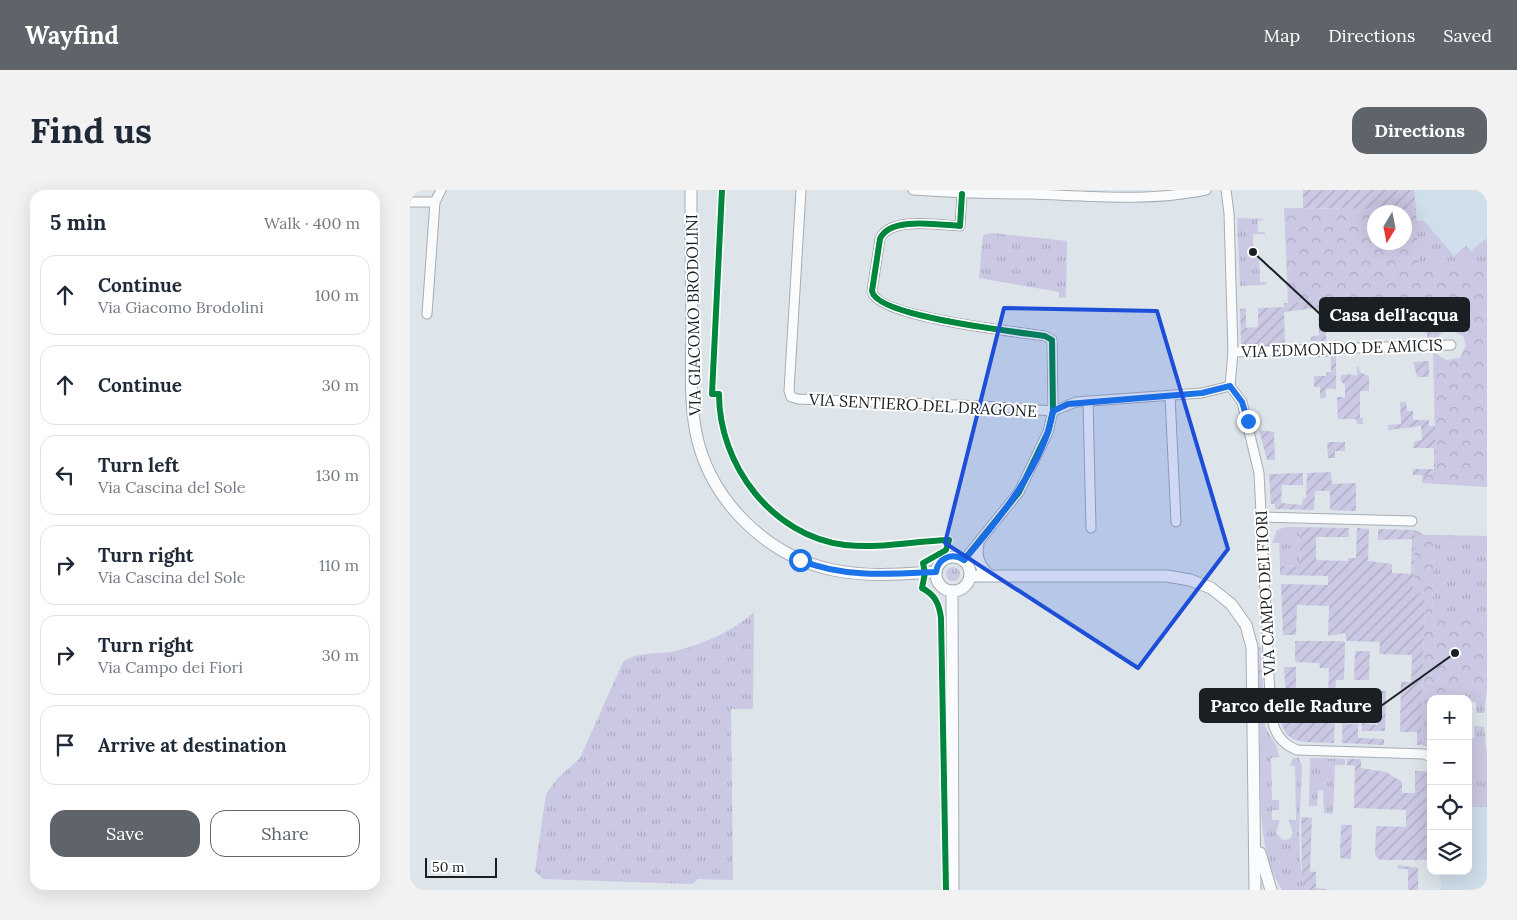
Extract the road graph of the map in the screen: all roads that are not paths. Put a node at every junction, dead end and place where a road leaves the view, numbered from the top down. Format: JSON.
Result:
{"nodes":[{"id":1,"x":441,"y":190,"type":"edge"},
{"id":2,"x":692,"y":190,"type":"edge"},
{"id":3,"x":801,"y":190,"type":"edge"},
{"id":4,"x":913,"y":190,"type":"edge"},
{"id":5,"x":1206,"y":190,"type":"edge"},
{"id":6,"x":1226,"y":190,"type":"edge"},
{"id":7,"x":1029,"y":192,"type":"edge"},
{"id":8,"x":962,"y":194,"type":"junction"},
{"id":9,"x":410,"y":202,"type":"edge"},
{"id":10,"x":435,"y":202,"type":"junction"},
{"id":11,"x":427,"y":314,"type":"dead end"},
{"id":12,"x":1451,"y":345,"type":"dead end"},
{"id":13,"x":1233,"y":352,"type":"junction"},
{"id":14,"x":1230,"y":386,"type":"junction"},
{"id":15,"x":1170,"y":396,"type":"junction"},
{"id":16,"x":1088,"y":401,"type":"junction"},
{"id":17,"x":1053,"y":411,"type":"junction"},
{"id":18,"x":1262,"y":517,"type":"junction"},
{"id":19,"x":1412,"y":521,"type":"dead end"},
{"id":20,"x":1176,"y":522,"type":"dead end"},
{"id":21,"x":1091,"y":528,"type":"dead end"},
{"id":22,"x":978,"y":544,"type":"junction"},
{"id":23,"x":964,"y":560,"type":"junction"},
{"id":24,"x":936,"y":572,"type":"junction"},
{"id":25,"x":970,"y":576,"type":"junction"},
{"id":26,"x":990,"y":576,"type":"junction"},
{"id":27,"x":952,"y":591,"type":"junction"},
{"id":28,"x":1427,"y":756,"type":"edge"},
{"id":29,"x":1256,"y":835,"type":"junction"},
{"id":30,"x":953,"y":890,"type":"edge"},
{"id":31,"x":1255,"y":890,"type":"edge"},
{"id":32,"x":1271,"y":890,"type":"edge"}],
"edges":[{"from":1,"to":10,"type":"street"},
{"from":2,"to":24,"type":"street","name":"VIA GIACOMO BRODOLINI"},
{"from":3,"to":17,"type":"street","name":"VIA SENTIERO DEL DRAGONE"},
{"from":4,"to":8,"type":"street"},
{"from":5,"to":7,"type":"street"},
{"from":6,"to":13,"type":"street"},
{"from":7,"to":8,"type":"street"},
{"from":8,"to":17,"type":"street"},
{"from":9,"to":10,"type":"street"},
{"from":10,"to":11,"type":"street"},
{"from":12,"to":13,"type":"street","name":"VIA EDMONDO DE AMICIS"},
{"from":13,"to":14,"type":"street"},
{"from":14,"to":15,"type":"street"},
{"from":14,"to":18,"type":"street","name":"VIA CAMPO DEI FIORI"},
{"from":15,"to":16,"type":"street"},
{"from":15,"to":20,"type":"street"},
{"from":16,"to":17,"type":"street"},
{"from":16,"to":21,"type":"street"},
{"from":17,"to":22,"type":"street"},
{"from":18,"to":19,"type":"street"},
{"from":18,"to":28,"type":"street","name":"VIA CAMPO DEI FIORI"},
{"from":22,"to":23,"type":"street"},
{"from":22,"to":26,"type":"street"},
{"from":23,"to":24,"type":"street"},
{"from":23,"to":25,"type":"street"},
{"from":24,"to":27,"type":"street"},
{"from":25,"to":26,"type":"street"},
{"from":25,"to":27,"type":"street"},
{"from":26,"to":29,"type":"street"},
{"from":27,"to":30,"type":"street"},
{"from":29,"to":31,"type":"street"},
{"from":29,"to":32,"type":"street"}]}
